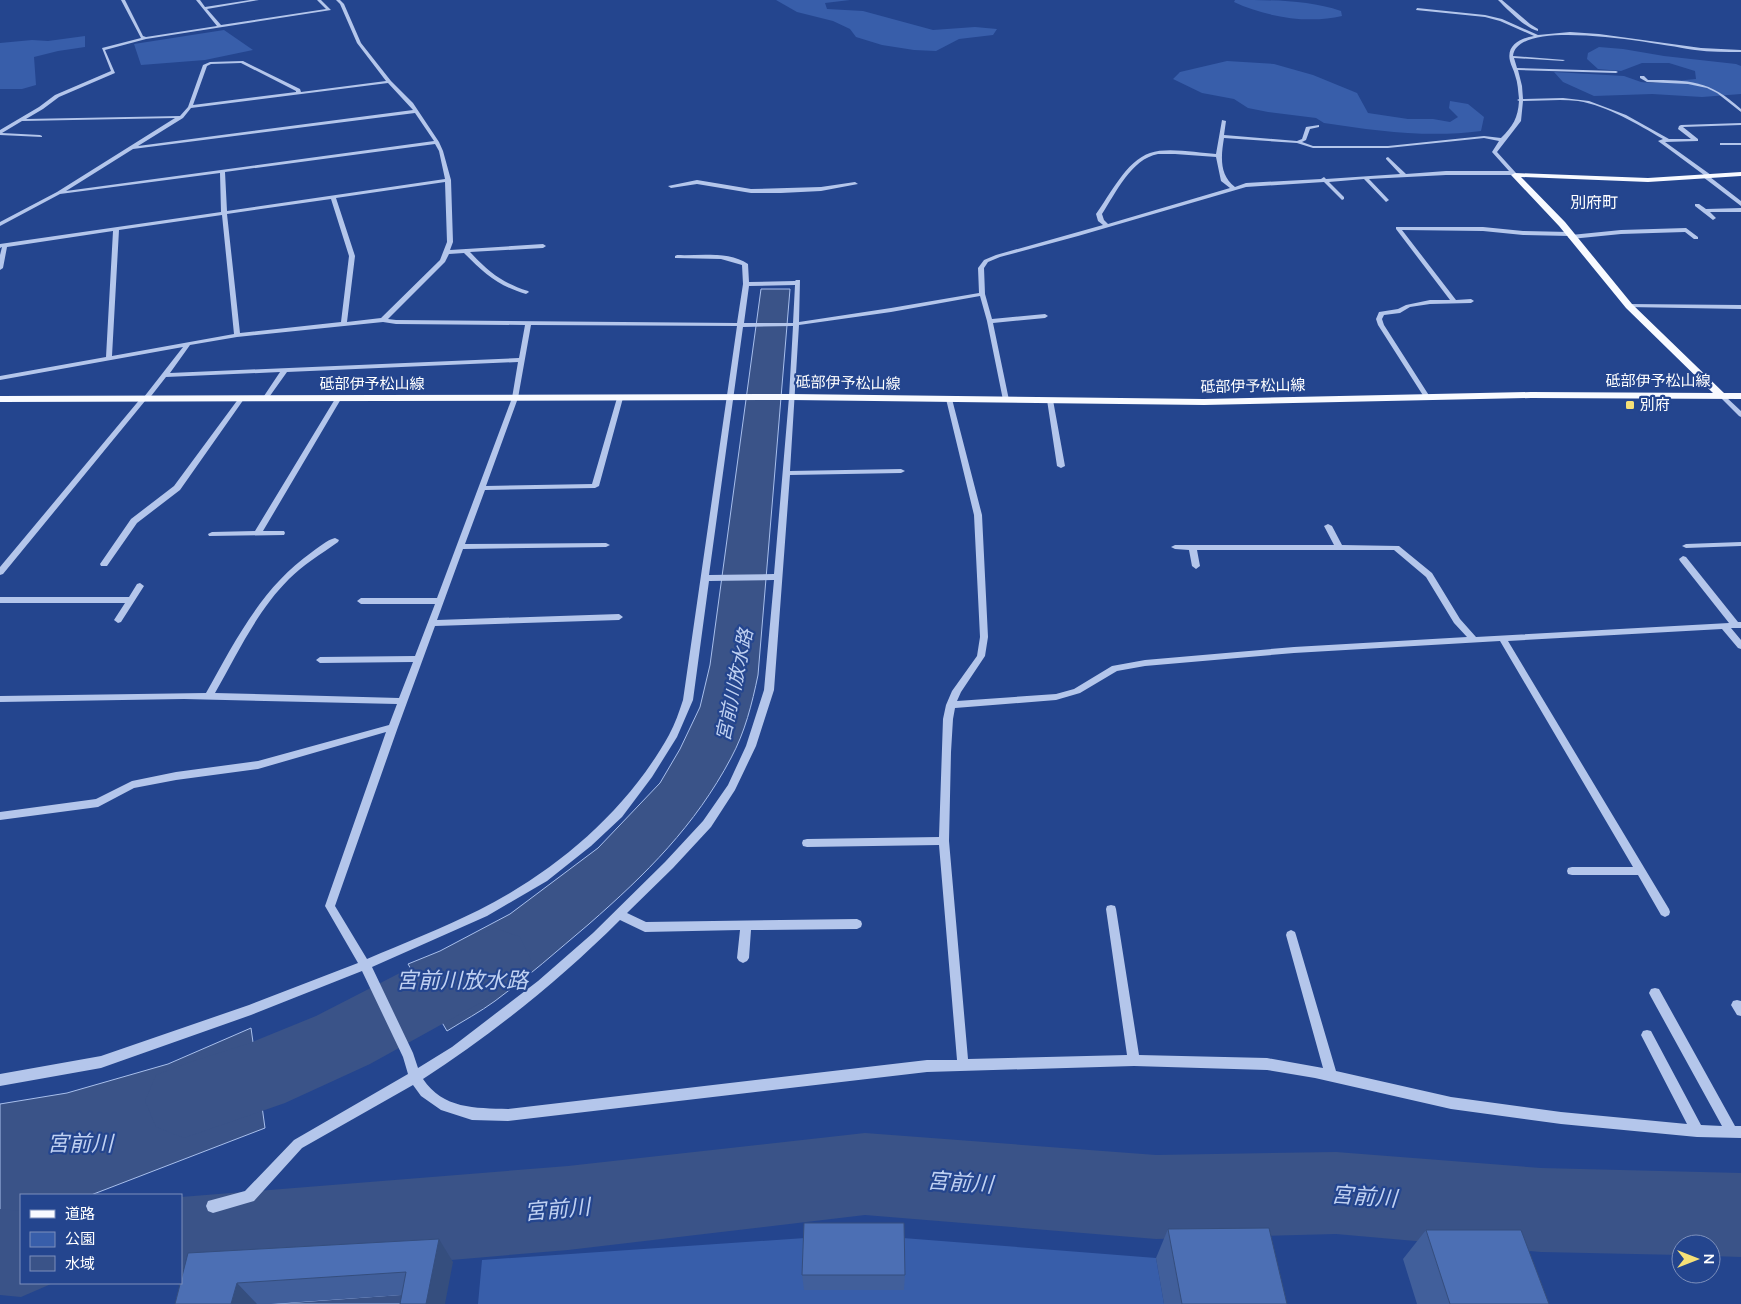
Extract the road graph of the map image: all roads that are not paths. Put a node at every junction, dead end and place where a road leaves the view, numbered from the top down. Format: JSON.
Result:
{"nodes":[{"id":1,"x":123,"y":0,"type":"edge"},
{"id":2,"x":198,"y":0,"type":"edge"},
{"id":3,"x":256,"y":0,"type":"edge"},
{"id":4,"x":319,"y":0,"type":"edge"},
{"id":5,"x":338,"y":0,"type":"edge"},
{"id":6,"x":1500,"y":0,"type":"edge"},
{"id":7,"x":204,"y":8,"type":"junction"},
{"id":8,"x":1417,"y":9,"type":"dead end"},
{"id":9,"x":329,"y":10,"type":"junction"},
{"id":10,"x":344,"y":10,"type":"junction"},
{"id":11,"x":220,"y":27,"type":"junction"},
{"id":12,"x":1547,"y":35,"type":"junction"},
{"id":13,"x":1538,"y":36,"type":"junction"},
{"id":14,"x":146,"y":38,"type":"junction"},
{"id":15,"x":1741,"y":51,"type":"edge"},
{"id":16,"x":1512,"y":57,"type":"junction"},
{"id":17,"x":1563,"y":60,"type":"dead end"},
{"id":18,"x":1514,"y":68,"type":"junction"},
{"id":19,"x":1616,"y":72,"type":"dead end"},
{"id":20,"x":1642,"y":77,"type":"dead end"},
{"id":21,"x":389,"y":82,"type":"junction"},
{"id":22,"x":299,"y":94,"type":"junction"},
{"id":23,"x":1519,"y":100,"type":"junction"},
{"id":24,"x":190,"y":108,"type":"junction"},
{"id":25,"x":416,"y":111,"type":"junction"},
{"id":26,"x":1741,"y":111,"type":"edge"},
{"id":27,"x":181,"y":117,"type":"junction"},
{"id":28,"x":21,"y":120,"type":"junction"},
{"id":29,"x":1224,"y":121,"type":"dead end"},
{"id":30,"x":1741,"y":124,"type":"edge"},
{"id":31,"x":1317,"y":126,"type":"dead end"},
{"id":32,"x":0,"y":133,"type":"edge"},
{"id":33,"x":40,"y":136,"type":"dead end"},
{"id":34,"x":1222,"y":136,"type":"junction"},
{"id":35,"x":1503,"y":140,"type":"junction"},
{"id":36,"x":1667,"y":140,"type":"junction"},
{"id":37,"x":437,"y":142,"type":"junction"},
{"id":38,"x":1297,"y":142,"type":"junction"},
{"id":39,"x":1722,"y":144,"type":"dead end"},
{"id":40,"x":1741,"y":144,"type":"edge"},
{"id":41,"x":131,"y":148,"type":"junction"},
{"id":42,"x":1218,"y":156,"type":"junction"},
{"id":43,"x":1388,"y":158,"type":"dead end"},
{"id":44,"x":222,"y":172,"type":"junction"},
{"id":45,"x":1514,"y":174,"type":"junction"},
{"id":46,"x":1741,"y":174,"type":"edge"},
{"id":47,"x":1404,"y":175,"type":"junction"},
{"id":48,"x":1707,"y":176,"type":"junction"},
{"id":49,"x":1364,"y":177,"type":"junction"},
{"id":50,"x":1324,"y":179,"type":"junction"},
{"id":51,"x":448,"y":180,"type":"junction"},
{"id":52,"x":855,"y":184,"type":"dead end"},
{"id":53,"x":671,"y":186,"type":"dead end"},
{"id":54,"x":1233,"y":188,"type":"junction"},
{"id":55,"x":59,"y":193,"type":"junction"},
{"id":56,"x":333,"y":197,"type":"junction"},
{"id":57,"x":1342,"y":198,"type":"dead end"},
{"id":58,"x":1386,"y":200,"type":"dead end"},
{"id":59,"x":1741,"y":204,"type":"edge"},
{"id":60,"x":1697,"y":205,"type":"dead end"},
{"id":61,"x":1741,"y":210,"type":"edge"},
{"id":62,"x":1705,"y":211,"type":"junction"},
{"id":63,"x":224,"y":213,"type":"junction"},
{"id":64,"x":1713,"y":218,"type":"dead end"},
{"id":65,"x":0,"y":224,"type":"edge"},
{"id":66,"x":1106,"y":225,"type":"junction"},
{"id":67,"x":116,"y":229,"type":"junction"},
{"id":68,"x":1570,"y":235,"type":"junction"},
{"id":69,"x":1696,"y":238,"type":"dead end"},
{"id":70,"x":2,"y":245,"type":"edge"},
{"id":71,"x":543,"y":246,"type":"dead end"},
{"id":72,"x":466,"y":251,"type":"junction"},
{"id":73,"x":446,"y":252,"type":"junction"},
{"id":74,"x":677,"y":257,"type":"dead end"},
{"id":75,"x":0,"y":268,"type":"edge"},
{"id":76,"x":750,"y":284,"type":"junction"},
{"id":77,"x":526,"y":292,"type":"dead end"},
{"id":78,"x":982,"y":294,"type":"junction"},
{"id":79,"x":1454,"y":301,"type":"junction"},
{"id":80,"x":1470,"y":301,"type":"dead end"},
{"id":81,"x":1629,"y":306,"type":"junction"},
{"id":82,"x":1741,"y":307,"type":"edge"},
{"id":83,"x":1045,"y":316,"type":"dead end"},
{"id":84,"x":383,"y":320,"type":"junction"},
{"id":85,"x":990,"y":321,"type":"junction"},
{"id":86,"x":528,"y":323,"type":"junction"},
{"id":87,"x":344,"y":324,"type":"junction"},
{"id":88,"x":792,"y":325,"type":"junction"},
{"id":89,"x":744,"y":326,"type":"junction"},
{"id":90,"x":236,"y":335,"type":"junction"},
{"id":91,"x":189,"y":343,"type":"junction"},
{"id":92,"x":109,"y":357,"type":"junction"},
{"id":93,"x":522,"y":360,"type":"junction"},
{"id":94,"x":285,"y":370,"type":"junction"},
{"id":95,"x":165,"y":375,"type":"junction"},
{"id":96,"x":0,"y":378,"type":"edge"},
{"id":97,"x":1723,"y":396,"type":"junction"},
{"id":98,"x":1741,"y":396,"type":"edge"},
{"id":99,"x":730,"y":397,"type":"junction"},
{"id":100,"x":788,"y":397,"type":"junction"},
{"id":101,"x":1427,"y":397,"type":"junction"},
{"id":102,"x":515,"y":398,"type":"junction"},
{"id":103,"x":620,"y":398,"type":"junction"},
{"id":104,"x":0,"y":399,"type":"edge"},
{"id":105,"x":145,"y":399,"type":"junction"},
{"id":106,"x":240,"y":399,"type":"junction"},
{"id":107,"x":265,"y":399,"type":"junction"},
{"id":108,"x":338,"y":399,"type":"junction"},
{"id":109,"x":949,"y":399,"type":"junction"},
{"id":110,"x":1006,"y":400,"type":"junction"},
{"id":111,"x":1050,"y":400,"type":"junction"},
{"id":112,"x":1741,"y":415,"type":"edge"},
{"id":113,"x":1061,"y":466,"type":"dead end"},
{"id":114,"x":901,"y":472,"type":"dead end"},
{"id":115,"x":786,"y":473,"type":"junction"},
{"id":116,"x":482,"y":488,"type":"junction"},
{"id":117,"x":1328,"y":526,"type":"dead end"},
{"id":118,"x":258,"y":533,"type":"junction"},
{"id":119,"x":280,"y":533,"type":"dead end"},
{"id":120,"x":212,"y":534,"type":"dead end"},
{"id":121,"x":335,"y":540,"type":"dead end"},
{"id":122,"x":1741,"y":544,"type":"edge"},
{"id":123,"x":606,"y":545,"type":"dead end"},
{"id":124,"x":1175,"y":546,"type":"dead end"},
{"id":125,"x":1686,"y":546,"type":"dead end"},
{"id":126,"x":460,"y":547,"type":"junction"},
{"id":127,"x":1192,"y":547,"type":"junction"},
{"id":128,"x":1339,"y":548,"type":"junction"},
{"id":129,"x":1683,"y":559,"type":"dead end"},
{"id":130,"x":104,"y":564,"type":"dead end"},
{"id":131,"x":1196,"y":566,"type":"dead end"},
{"id":132,"x":0,"y":572,"type":"edge"},
{"id":133,"x":705,"y":578,"type":"junction"},
{"id":134,"x":773,"y":578,"type":"junction"},
{"id":135,"x":140,"y":586,"type":"dead end"},
{"id":136,"x":0,"y":600,"type":"edge"},
{"id":137,"x":131,"y":600,"type":"junction"},
{"id":138,"x":361,"y":601,"type":"dead end"},
{"id":139,"x":440,"y":601,"type":"junction"},
{"id":140,"x":619,"y":617,"type":"dead end"},
{"id":141,"x":118,"y":620,"type":"dead end"},
{"id":142,"x":431,"y":623,"type":"junction"},
{"id":143,"x":1724,"y":625,"type":"junction"},
{"id":144,"x":1738,"y":625,"type":"edge"},
{"id":145,"x":1502,"y":638,"type":"junction"},
{"id":146,"x":1474,"y":640,"type":"junction"},
{"id":147,"x":1741,"y":646,"type":"edge"},
{"id":148,"x":320,"y":660,"type":"dead end"},
{"id":149,"x":418,"y":660,"type":"junction"},
{"id":150,"x":209,"y":697,"type":"junction"},
{"id":151,"x":0,"y":699,"type":"edge"},
{"id":152,"x":403,"y":701,"type":"junction"},
{"id":153,"x":951,"y":705,"type":"junction"},
{"id":154,"x":393,"y":727,"type":"junction"},
{"id":155,"x":0,"y":816,"type":"edge"},
{"id":156,"x":944,"y":841,"type":"junction"},
{"id":157,"x":807,"y":843,"type":"dead end"},
{"id":158,"x":1572,"y":871,"type":"dead end"},
{"id":159,"x":1640,"y":871,"type":"junction"},
{"id":160,"x":1111,"y":909,"type":"dead end"},
{"id":161,"x":1665,"y":912,"type":"dead end"},
{"id":162,"x":619,"y":914,"type":"junction"},
{"id":163,"x":857,"y":924,"type":"dead end"},
{"id":164,"x":746,"y":926,"type":"junction"},
{"id":165,"x":1291,"y":935,"type":"dead end"},
{"id":166,"x":743,"y":958,"type":"dead end"},
{"id":167,"x":365,"y":965,"type":"junction"},
{"id":168,"x":1656,"y":993,"type":"dead end"},
{"id":169,"x":1647,"y":1035,"type":"dead end"},
{"id":170,"x":1134,"y":1060,"type":"junction"},
{"id":171,"x":963,"y":1065,"type":"junction"},
{"id":172,"x":1331,"y":1076,"type":"junction"},
{"id":173,"x":415,"y":1077,"type":"junction"},
{"id":174,"x":0,"y":1080,"type":"edge"},
{"id":175,"x":1697,"y":1131,"type":"junction"},
{"id":176,"x":1736,"y":1132,"type":"edge"},
{"id":177,"x":213,"y":1206,"type":"dead end"}],
"edges":[{"from":1,"to":14,"type":"street"},
{"from":2,"to":7,"type":"street"},
{"from":3,"to":7,"type":"street"},
{"from":4,"to":9,"type":"street"},
{"from":5,"to":10,"type":"street"},
{"from":6,"to":12,"type":"street"},
{"from":7,"to":11,"type":"street"},
{"from":8,"to":13,"type":"street"},
{"from":9,"to":10,"type":"street"},
{"from":9,"to":11,"type":"street"},
{"from":10,"to":21,"type":"street"},
{"from":11,"to":14,"type":"street"},
{"from":12,"to":13,"type":"street"},
{"from":12,"to":15,"type":"street"},
{"from":13,"to":16,"type":"street"},
{"from":14,"to":28,"type":"street"},
{"from":16,"to":17,"type":"street"},
{"from":16,"to":18,"type":"street"},
{"from":18,"to":19,"type":"street"},
{"from":18,"to":23,"type":"street"},
{"from":20,"to":26,"type":"street"},
{"from":21,"to":22,"type":"street"},
{"from":21,"to":25,"type":"street"},
{"from":22,"to":24,"type":"street"},
{"from":22,"to":24,"type":"street"},
{"from":23,"to":35,"type":"street"},
{"from":23,"to":36,"type":"street"},
{"from":24,"to":27,"type":"street"},
{"from":25,"to":37,"type":"street"},
{"from":25,"to":41,"type":"street"},
{"from":27,"to":28,"type":"street"},
{"from":27,"to":41,"type":"street"},
{"from":28,"to":32,"type":"street"},
{"from":29,"to":34,"type":"street"},
{"from":30,"to":36,"type":"street"},
{"from":31,"to":38,"type":"street"},
{"from":32,"to":33,"type":"street"},
{"from":34,"to":38,"type":"street"},
{"from":34,"to":42,"type":"street"},
{"from":35,"to":38,"type":"street"},
{"from":35,"to":45,"type":"street"},
{"from":36,"to":48,"type":"street"},
{"from":37,"to":44,"type":"street"},
{"from":37,"to":51,"type":"street"},
{"from":39,"to":40,"type":"street"},
{"from":41,"to":55,"type":"street"},
{"from":42,"to":54,"type":"street"},
{"from":42,"to":66,"type":"street"},
{"from":43,"to":47,"type":"street"},
{"from":44,"to":55,"type":"street"},
{"from":44,"to":63,"type":"street"},
{"from":45,"to":47,"type":"street"},
{"from":45,"to":48,"type":"main road"},
{"from":45,"to":68,"type":"main road","name":"砥部伊予松山線"},
{"from":46,"to":48,"type":"main road"},
{"from":47,"to":49,"type":"street"},
{"from":48,"to":59,"type":"street"},
{"from":49,"to":50,"type":"street"},
{"from":49,"to":58,"type":"street"},
{"from":50,"to":54,"type":"street"},
{"from":50,"to":57,"type":"street"},
{"from":51,"to":56,"type":"street"},
{"from":51,"to":73,"type":"street"},
{"from":52,"to":53,"type":"street"},
{"from":54,"to":66,"type":"street"},
{"from":55,"to":65,"type":"street"},
{"from":56,"to":63,"type":"street"},
{"from":56,"to":87,"type":"street"},
{"from":60,"to":62,"type":"street"},
{"from":61,"to":62,"type":"street"},
{"from":62,"to":64,"type":"street"},
{"from":63,"to":67,"type":"street"},
{"from":63,"to":90,"type":"street"},
{"from":66,"to":78,"type":"street"},
{"from":67,"to":70,"type":"street"},
{"from":67,"to":92,"type":"street"},
{"from":68,"to":69,"type":"street"},
{"from":68,"to":79,"type":"street"},
{"from":68,"to":81,"type":"main road","name":"砥部伊予松山線"},
{"from":70,"to":75,"type":"street"},
{"from":71,"to":72,"type":"street"},
{"from":72,"to":73,"type":"street"},
{"from":72,"to":77,"type":"street"},
{"from":73,"to":84,"type":"street"},
{"from":74,"to":76,"type":"street"},
{"from":76,"to":88,"type":"street"},
{"from":76,"to":89,"type":"street"},
{"from":78,"to":85,"type":"street"},
{"from":78,"to":88,"type":"street"},
{"from":79,"to":80,"type":"street"},
{"from":79,"to":101,"type":"street"},
{"from":81,"to":82,"type":"street"},
{"from":81,"to":97,"type":"main road","name":"砥部伊予松山線"},
{"from":83,"to":85,"type":"street"},
{"from":84,"to":86,"type":"street"},
{"from":84,"to":87,"type":"street"},
{"from":85,"to":110,"type":"street"},
{"from":86,"to":89,"type":"street"},
{"from":86,"to":93,"type":"street"},
{"from":87,"to":90,"type":"street"},
{"from":88,"to":89,"type":"street"},
{"from":88,"to":100,"type":"street"},
{"from":89,"to":99,"type":"street"},
{"from":90,"to":91,"type":"street"},
{"from":91,"to":92,"type":"street"},
{"from":91,"to":95,"type":"street"},
{"from":92,"to":96,"type":"street"},
{"from":93,"to":94,"type":"street"},
{"from":93,"to":102,"type":"street"},
{"from":94,"to":95,"type":"street"},
{"from":94,"to":107,"type":"street"},
{"from":95,"to":105,"type":"street"},
{"from":97,"to":98,"type":"main road","name":"砥部伊予松山線"},
{"from":97,"to":101,"type":"main road","name":"砥部伊予松山線"},
{"from":97,"to":112,"type":"street"},
{"from":99,"to":100,"type":"main road","name":"砥部伊予松山線"},
{"from":99,"to":103,"type":"main road","name":"砥部伊予松山線"},
{"from":99,"to":133,"type":"street"},
{"from":100,"to":109,"type":"main road","name":"砥部伊予松山線"},
{"from":100,"to":115,"type":"street"},
{"from":101,"to":111,"type":"main road","name":"砥部伊予松山線"},
{"from":102,"to":103,"type":"main road","name":"砥部伊予松山線"},
{"from":102,"to":108,"type":"main road","name":"砥部伊予松山線"},
{"from":102,"to":116,"type":"street"},
{"from":103,"to":116,"type":"street"},
{"from":104,"to":105,"type":"main road","name":"砥部伊予松山線"},
{"from":105,"to":106,"type":"main road","name":"砥部伊予松山線"},
{"from":105,"to":132,"type":"street"},
{"from":106,"to":107,"type":"main road","name":"砥部伊予松山線"},
{"from":106,"to":130,"type":"street"},
{"from":107,"to":108,"type":"main road","name":"砥部伊予松山線"},
{"from":108,"to":118,"type":"street"},
{"from":109,"to":110,"type":"main road","name":"砥部伊予松山線"},
{"from":109,"to":153,"type":"street"},
{"from":110,"to":111,"type":"main road","name":"砥部伊予松山線"},
{"from":111,"to":113,"type":"street"},
{"from":114,"to":115,"type":"street"},
{"from":115,"to":134,"type":"street"},
{"from":116,"to":126,"type":"street"},
{"from":117,"to":128,"type":"street"},
{"from":118,"to":119,"type":"street"},
{"from":118,"to":120,"type":"street"},
{"from":121,"to":150,"type":"street"},
{"from":122,"to":125,"type":"street"},
{"from":123,"to":126,"type":"street"},
{"from":124,"to":127,"type":"street"},
{"from":126,"to":139,"type":"street"},
{"from":127,"to":128,"type":"street"},
{"from":127,"to":131,"type":"street"},
{"from":128,"to":146,"type":"street"},
{"from":129,"to":144,"type":"street"},
{"from":133,"to":134,"type":"street"},
{"from":133,"to":167,"type":"street"},
{"from":134,"to":162,"type":"street"},
{"from":135,"to":137,"type":"street"},
{"from":136,"to":137,"type":"street"},
{"from":137,"to":141,"type":"street"},
{"from":138,"to":139,"type":"street"},
{"from":139,"to":142,"type":"street"},
{"from":140,"to":142,"type":"street"},
{"from":142,"to":149,"type":"street"},
{"from":143,"to":144,"type":"street"},
{"from":143,"to":145,"type":"street"},
{"from":143,"to":147,"type":"street"},
{"from":145,"to":146,"type":"street"},
{"from":145,"to":159,"type":"street"},
{"from":146,"to":153,"type":"street"},
{"from":148,"to":149,"type":"street"},
{"from":149,"to":152,"type":"street"},
{"from":150,"to":151,"type":"street"},
{"from":150,"to":152,"type":"street"},
{"from":152,"to":154,"type":"street"},
{"from":153,"to":156,"type":"street"},
{"from":154,"to":155,"type":"street"},
{"from":154,"to":167,"type":"street"},
{"from":156,"to":157,"type":"street"},
{"from":156,"to":171,"type":"street"},
{"from":158,"to":159,"type":"street"},
{"from":159,"to":161,"type":"street"},
{"from":160,"to":170,"type":"street"},
{"from":162,"to":164,"type":"street"},
{"from":162,"to":173,"type":"street"},
{"from":163,"to":164,"type":"street"},
{"from":164,"to":166,"type":"street"},
{"from":165,"to":172,"type":"street"},
{"from":167,"to":173,"type":"street"},
{"from":167,"to":174,"type":"street"},
{"from":168,"to":176,"type":"street"},
{"from":169,"to":175,"type":"street"},
{"from":170,"to":171,"type":"street"},
{"from":170,"to":172,"type":"street"},
{"from":171,"to":173,"type":"street"},
{"from":172,"to":175,"type":"street"},
{"from":173,"to":177,"type":"street"},
{"from":175,"to":176,"type":"street"}]}
